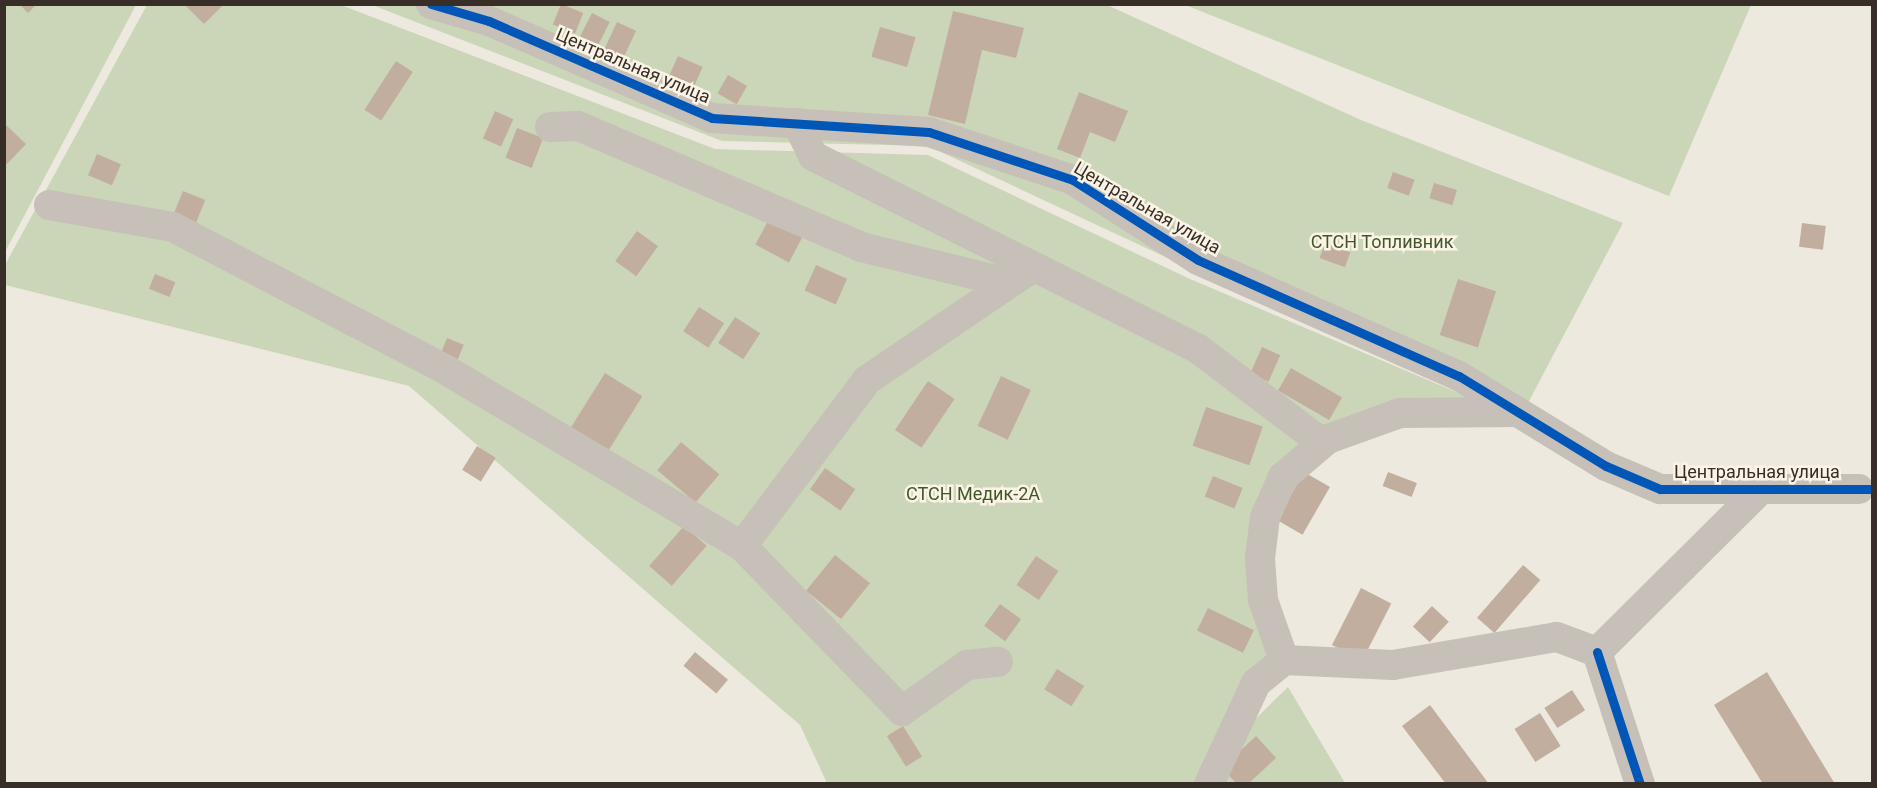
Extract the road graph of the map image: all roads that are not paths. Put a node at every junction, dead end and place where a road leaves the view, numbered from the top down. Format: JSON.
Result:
{"nodes":[{"id":1,"x":431,"y":4,"type":"edge"},
{"id":2,"x":797,"y":123,"type":"junction"},
{"id":3,"x":550,"y":127,"type":"dead end"},
{"id":4,"x":49,"y":205,"type":"dead end"},
{"id":5,"x":1021,"y":275,"type":"junction"},
{"id":6,"x":1519,"y":412,"type":"junction"},
{"id":7,"x":1322,"y":444,"type":"junction"},
{"id":8,"x":1859,"y":489,"type":"dead end"},
{"id":9,"x":1759,"y":491,"type":"junction"},
{"id":10,"x":742,"y":546,"type":"junction"},
{"id":11,"x":1597,"y":652,"type":"junction"},
{"id":12,"x":1284,"y":660,"type":"junction"},
{"id":13,"x":998,"y":662,"type":"dead end"},
{"id":14,"x":1209,"y":783,"type":"edge"},
{"id":15,"x":1640,"y":783,"type":"edge"}],
"edges":[{"from":1,"to":2,"type":"street","name":"Центральная улица"},
{"from":2,"to":5,"type":"street"},
{"from":2,"to":6,"type":"street","name":"Центральная улица"},
{"from":3,"to":5,"type":"street"},
{"from":4,"to":10,"type":"street"},
{"from":5,"to":7,"type":"street"},
{"from":5,"to":10,"type":"street"},
{"from":6,"to":7,"type":"street"},
{"from":6,"to":9,"type":"street","name":"Центральная улица"},
{"from":7,"to":12,"type":"street"},
{"from":8,"to":9,"type":"street","name":"Центральная улица"},
{"from":9,"to":11,"type":"street"},
{"from":10,"to":13,"type":"street"},
{"from":11,"to":12,"type":"street"},
{"from":11,"to":15,"type":"street"},
{"from":12,"to":14,"type":"street"}]}
